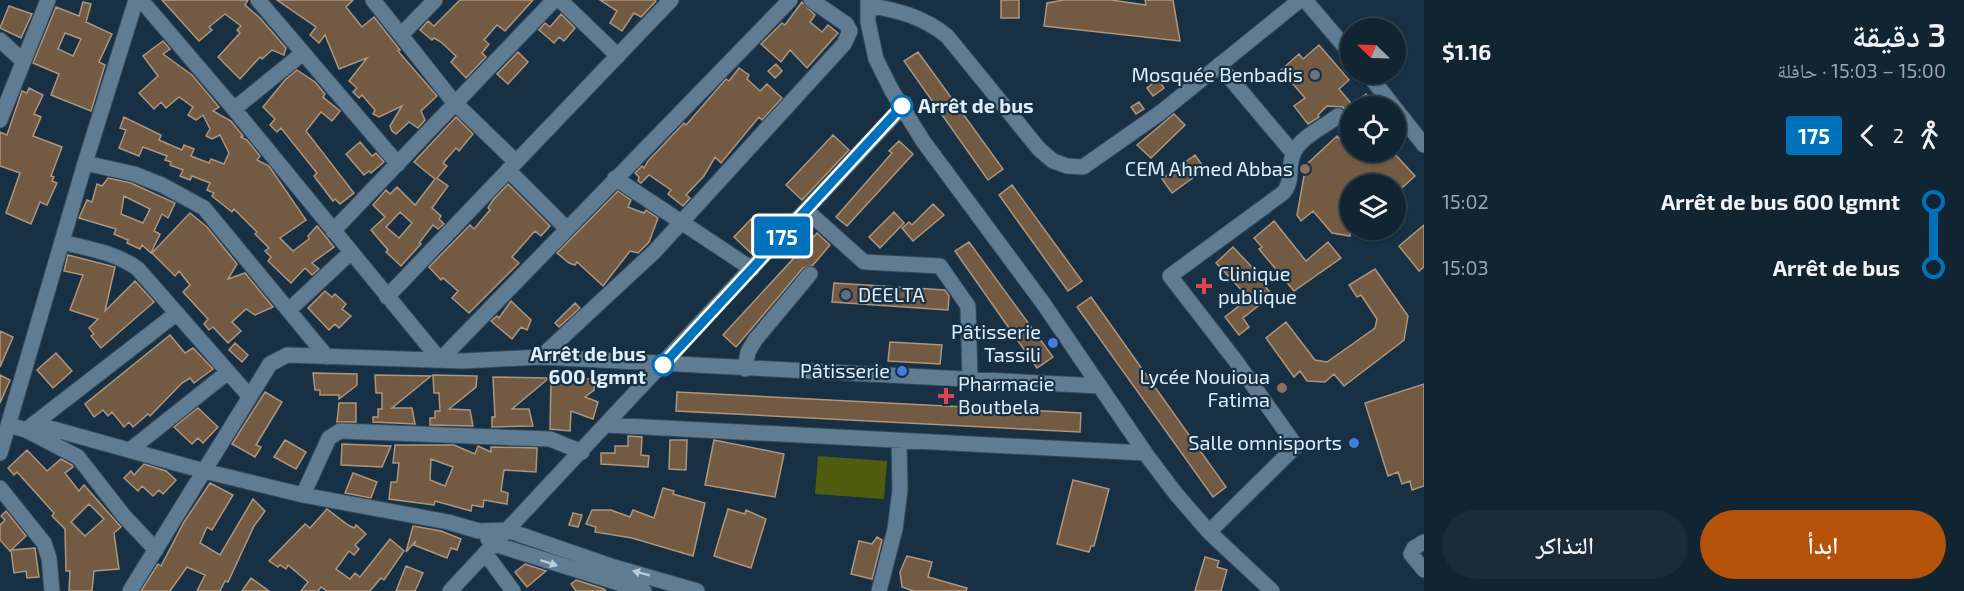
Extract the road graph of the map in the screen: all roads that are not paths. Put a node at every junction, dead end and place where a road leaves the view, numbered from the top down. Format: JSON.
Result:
{"nodes":[{"id":1,"x":48,"y":0,"type":"edge"},
{"id":2,"x":136,"y":0,"type":"edge"},
{"id":3,"x":141,"y":0,"type":"edge"},
{"id":4,"x":258,"y":0,"type":"edge"},
{"id":5,"x":373,"y":0,"type":"edge"},
{"id":6,"x":435,"y":0,"type":"edge"},
{"id":7,"x":554,"y":0,"type":"edge"},
{"id":8,"x":560,"y":0,"type":"edge"},
{"id":9,"x":671,"y":0,"type":"edge"},
{"id":10,"x":790,"y":0,"type":"edge"},
{"id":11,"x":811,"y":0,"type":"edge"},
{"id":12,"x":1303,"y":0,"type":"edge"},
{"id":13,"x":868,"y":2,"type":"edge"},
{"id":14,"x":401,"y":35,"type":"junction"},
{"id":15,"x":0,"y":40,"type":"edge"},
{"id":16,"x":1340,"y":42,"type":"edge"},
{"id":17,"x":303,"y":52,"type":"junction"},
{"id":18,"x":618,"y":56,"type":"junction"},
{"id":19,"x":23,"y":61,"type":"junction"},
{"id":20,"x":1218,"y":65,"type":"junction"},
{"id":21,"x":1376,"y":84,"type":"edge"},
{"id":22,"x":456,"y":103,"type":"junction"},
{"id":23,"x":902,"y":106,"type":"junction"},
{"id":24,"x":234,"y":109,"type":"junction"},
{"id":25,"x":1338,"y":116,"type":"dead end"},
{"id":26,"x":0,"y":120,"type":"edge"},
{"id":27,"x":1424,"y":145,"type":"edge"},
{"id":28,"x":1293,"y":153,"type":"junction"},
{"id":29,"x":85,"y":163,"type":"junction"},
{"id":30,"x":398,"y":164,"type":"junction"},
{"id":31,"x":512,"y":166,"type":"junction"},
{"id":32,"x":615,"y":178,"type":"junction"},
{"id":33,"x":806,"y":210,"type":"junction"},
{"id":34,"x":681,"y":221,"type":"junction"},
{"id":35,"x":567,"y":229,"type":"junction"},
{"id":36,"x":333,"y":231,"type":"junction"},
{"id":37,"x":62,"y":242,"type":"junction"},
{"id":38,"x":351,"y":252,"type":"junction"},
{"id":39,"x":752,"y":269,"type":"junction"},
{"id":40,"x":810,"y":274,"type":"dead end"},
{"id":41,"x":387,"y":297,"type":"junction"},
{"id":42,"x":289,"y":310,"type":"junction"},
{"id":43,"x":177,"y":313,"type":"junction"},
{"id":44,"x":327,"y":357,"type":"junction"},
{"id":45,"x":541,"y":357,"type":"junction"},
{"id":46,"x":440,"y":360,"type":"junction"},
{"id":47,"x":663,"y":365,"type":"junction"},
{"id":48,"x":744,"y":369,"type":"junction"},
{"id":49,"x":228,"y":372,"type":"junction"},
{"id":50,"x":970,"y":380,"type":"junction"},
{"id":51,"x":1100,"y":386,"type":"junction"},
{"id":52,"x":250,"y":397,"type":"junction"},
{"id":53,"x":9,"y":425,"type":"junction"},
{"id":54,"x":607,"y":425,"type":"junction"},
{"id":55,"x":26,"y":429,"type":"junction"},
{"id":56,"x":899,"y":441,"type":"junction"},
{"id":57,"x":130,"y":450,"type":"junction"},
{"id":58,"x":582,"y":452,"type":"junction"},
{"id":59,"x":0,"y":453,"type":"edge"},
{"id":60,"x":1145,"y":453,"type":"junction"},
{"id":61,"x":204,"y":471,"type":"junction"},
{"id":62,"x":0,"y":488,"type":"edge"},
{"id":63,"x":303,"y":495,"type":"junction"},
{"id":64,"x":507,"y":530,"type":"junction"},
{"id":65,"x":479,"y":531,"type":"junction"},
{"id":66,"x":1209,"y":532,"type":"junction"},
{"id":67,"x":1424,"y":542,"type":"edge"},
{"id":68,"x":490,"y":548,"type":"junction"},
{"id":69,"x":156,"y":550,"type":"junction"},
{"id":70,"x":614,"y":567,"type":"junction"},
{"id":71,"x":1424,"y":570,"type":"edge"},
{"id":72,"x":613,"y":587,"type":"edge"},
{"id":73,"x":52,"y":591,"type":"edge"},
{"id":74,"x":130,"y":591,"type":"edge"},
{"id":75,"x":450,"y":591,"type":"edge"},
{"id":76,"x":513,"y":591,"type":"edge"},
{"id":77,"x":644,"y":591,"type":"edge"},
{"id":78,"x":697,"y":591,"type":"edge"},
{"id":79,"x":879,"y":591,"type":"edge"},
{"id":80,"x":1272,"y":591,"type":"edge"}],
"edges":[{"from":1,"to":19,"type":"street"},
{"from":2,"to":29,"type":"street"},
{"from":3,"to":24,"type":"street"},
{"from":4,"to":17,"type":"street"},
{"from":5,"to":14,"type":"street"},
{"from":6,"to":14,"type":"street"},
{"from":7,"to":22,"type":"street"},
{"from":8,"to":18,"type":"street"},
{"from":9,"to":18,"type":"street"},
{"from":10,"to":32,"type":"street"},
{"from":11,"to":34,"type":"street"},
{"from":12,"to":16,"type":"street"},
{"from":12,"to":20,"type":"street"},
{"from":13,"to":20,"type":"street"},
{"from":13,"to":23,"type":"street"},
{"from":14,"to":22,"type":"street"},
{"from":15,"to":19,"type":"street"},
{"from":17,"to":24,"type":"street"},
{"from":17,"to":30,"type":"street"},
{"from":18,"to":31,"type":"street"},
{"from":19,"to":26,"type":"street"},
{"from":20,"to":28,"type":"street"},
{"from":21,"to":27,"type":"street"},
{"from":22,"to":30,"type":"street"},
{"from":22,"to":31,"type":"street"},
{"from":23,"to":33,"type":"street"},
{"from":23,"to":51,"type":"street"},
{"from":24,"to":36,"type":"street"},
{"from":25,"to":28,"type":"street"},
{"from":28,"to":66,"type":"street"},
{"from":29,"to":37,"type":"street"},
{"from":29,"to":42,"type":"street"},
{"from":30,"to":36,"type":"street"},
{"from":31,"to":35,"type":"street"},
{"from":31,"to":41,"type":"street"},
{"from":32,"to":34,"type":"street"},
{"from":32,"to":35,"type":"street"},
{"from":33,"to":39,"type":"street"},
{"from":33,"to":50,"type":"street"},
{"from":34,"to":39,"type":"street"},
{"from":34,"to":45,"type":"street"},
{"from":35,"to":46,"type":"street"},
{"from":36,"to":38,"type":"street"},
{"from":37,"to":43,"type":"street"},
{"from":37,"to":53,"type":"street"},
{"from":38,"to":41,"type":"street"},
{"from":38,"to":42,"type":"street"},
{"from":39,"to":47,"type":"street"},
{"from":40,"to":48,"type":"street"},
{"from":41,"to":46,"type":"street"},
{"from":42,"to":44,"type":"street"},
{"from":43,"to":49,"type":"street"},
{"from":43,"to":55,"type":"street"},
{"from":44,"to":46,"type":"street"},
{"from":44,"to":52,"type":"street"},
{"from":45,"to":46,"type":"street"},
{"from":45,"to":47,"type":"street"},
{"from":47,"to":48,"type":"street"},
{"from":47,"to":54,"type":"street"},
{"from":48,"to":50,"type":"street"},
{"from":49,"to":52,"type":"street"},
{"from":49,"to":57,"type":"street"},
{"from":50,"to":51,"type":"street"},
{"from":51,"to":60,"type":"street"},
{"from":52,"to":61,"type":"street"},
{"from":53,"to":55,"type":"street"},
{"from":53,"to":59,"type":"street"},
{"from":54,"to":56,"type":"street"},
{"from":54,"to":58,"type":"street"},
{"from":55,"to":57,"type":"street"},
{"from":55,"to":69,"type":"street"},
{"from":56,"to":60,"type":"street"},
{"from":56,"to":79,"type":"street"},
{"from":57,"to":61,"type":"street"},
{"from":58,"to":63,"type":"street"},
{"from":58,"to":64,"type":"street"},
{"from":60,"to":66,"type":"street"},
{"from":61,"to":63,"type":"street"},
{"from":61,"to":69,"type":"street"},
{"from":62,"to":73,"type":"street"},
{"from":63,"to":65,"type":"street"},
{"from":64,"to":65,"type":"street"},
{"from":64,"to":68,"type":"street"},
{"from":64,"to":70,"type":"street"},
{"from":65,"to":68,"type":"street"},
{"from":66,"to":80,"type":"street"},
{"from":67,"to":71,"type":"street"},
{"from":68,"to":72,"type":"street","one_way":true},
{"from":68,"to":75,"type":"street"},
{"from":68,"to":76,"type":"street"},
{"from":69,"to":74,"type":"street"},
{"from":70,"to":72,"type":"street"},
{"from":78,"to":70,"type":"street","one_way":true},
{"from":72,"to":77,"type":"street"}]}
